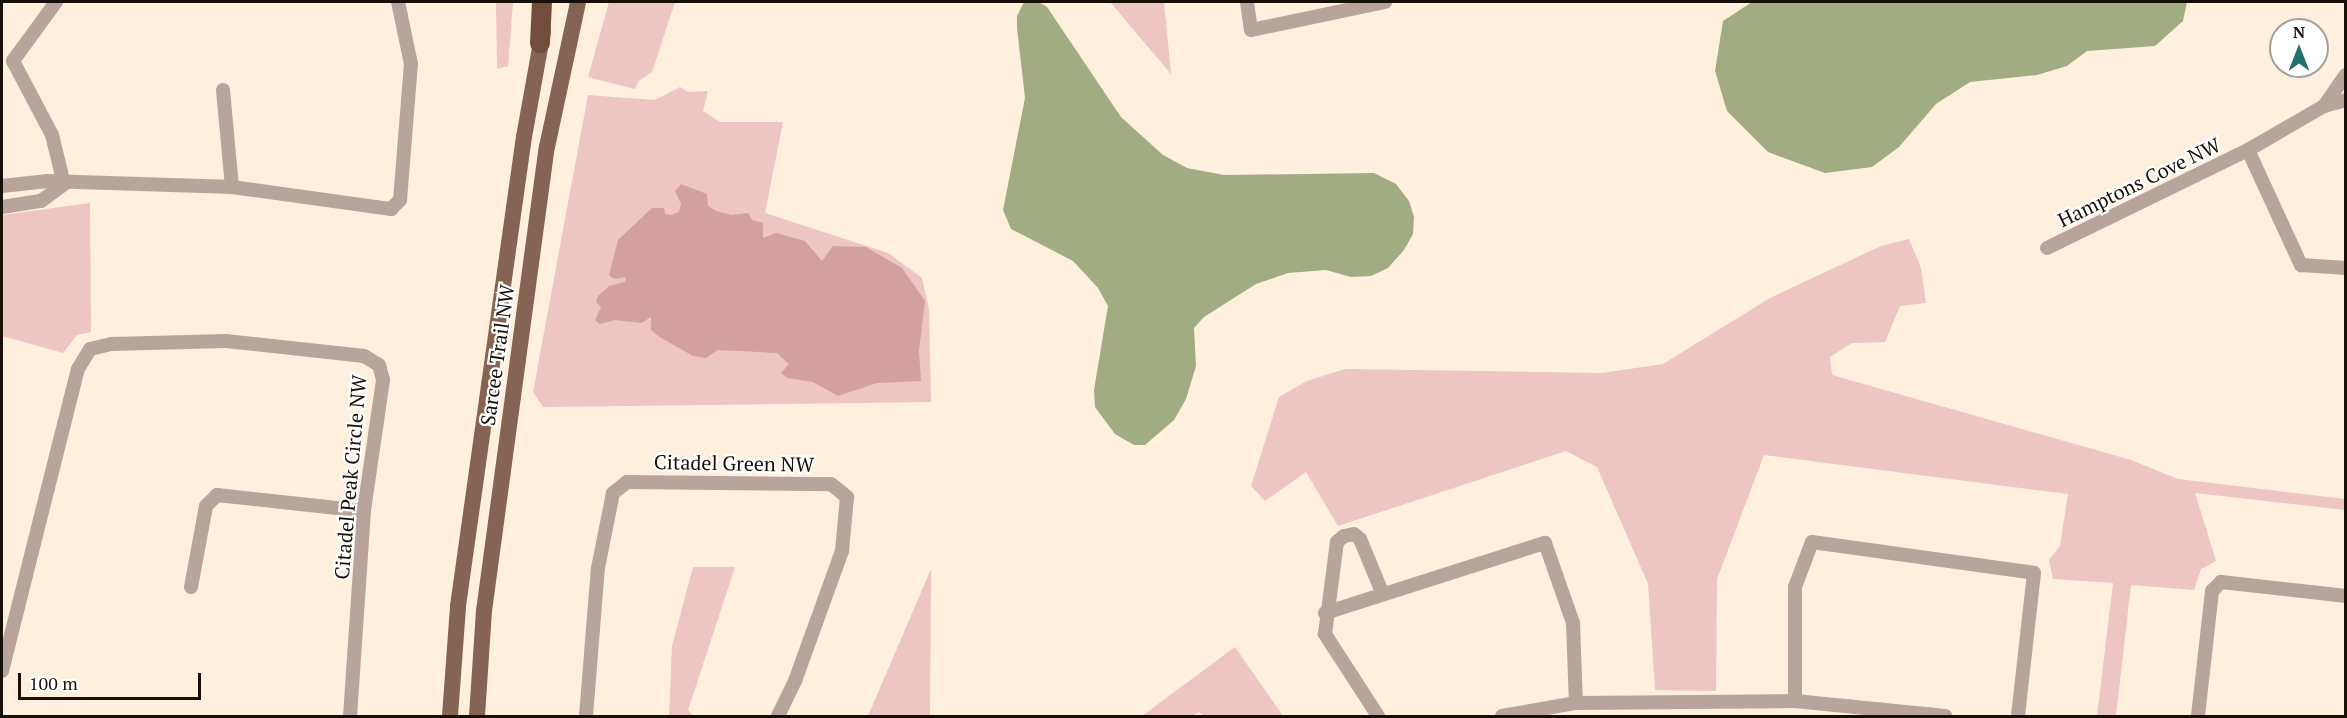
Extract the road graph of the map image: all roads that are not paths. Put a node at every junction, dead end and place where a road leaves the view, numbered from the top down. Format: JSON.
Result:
{"nodes":[{"id":1,"x":56,"y":2,"type":"edge"},
{"id":2,"x":398,"y":2,"type":"edge"},
{"id":3,"x":542,"y":2,"type":"edge"},
{"id":4,"x":550,"y":2,"type":"edge"},
{"id":5,"x":578,"y":2,"type":"edge"},
{"id":6,"x":1247,"y":2,"type":"edge"},
{"id":7,"x":1384,"y":2,"type":"edge"},
{"id":8,"x":540,"y":43,"type":"junction"},
{"id":9,"x":2346,"y":75,"type":"edge"},
{"id":10,"x":223,"y":90,"type":"dead end"},
{"id":11,"x":2346,"y":100,"type":"edge"},
{"id":12,"x":2324,"y":106,"type":"junction"},
{"id":13,"x":2248,"y":150,"type":"junction"},
{"id":14,"x":64,"y":184,"type":"junction"},
{"id":15,"x":2,"y":186,"type":"edge"},
{"id":16,"x":232,"y":187,"type":"junction"},
{"id":17,"x":2,"y":207,"type":"edge"},
{"id":18,"x":2047,"y":248,"type":"dead end"},
{"id":19,"x":2346,"y":268,"type":"edge"},
{"id":20,"x":364,"y":511,"type":"junction"},
{"id":21,"x":191,"y":587,"type":"dead end"},
{"id":22,"x":1382,"y":592,"type":"junction"},
{"id":23,"x":2346,"y":596,"type":"edge"},
{"id":24,"x":1325,"y":613,"type":"junction"},
{"id":25,"x":2,"y":671,"type":"edge"},
{"id":26,"x":1795,"y":701,"type":"junction"},
{"id":27,"x":1576,"y":703,"type":"junction"},
{"id":28,"x":1676,"y":709,"type":"edge"},
{"id":29,"x":1699,"y":709,"type":"edge"},
{"id":30,"x":350,"y":717,"type":"edge"},
{"id":31,"x":450,"y":717,"type":"edge"},
{"id":32,"x":477,"y":717,"type":"edge"},
{"id":33,"x":586,"y":717,"type":"edge"},
{"id":34,"x":778,"y":717,"type":"edge"},
{"id":35,"x":1378,"y":717,"type":"edge"},
{"id":36,"x":1502,"y":717,"type":"edge"},
{"id":37,"x":1945,"y":717,"type":"edge"},
{"id":38,"x":2018,"y":717,"type":"edge"},
{"id":39,"x":2198,"y":717,"type":"edge"}],
"edges":[{"from":1,"to":14,"type":"street"},
{"from":2,"to":16,"type":"street"},
{"from":3,"to":8,"type":"highway"},
{"from":4,"to":8,"type":"main road","name":"Sarcee Trail NW"},
{"from":5,"to":32,"type":"main road","name":"Sarcee Trail NW"},
{"from":6,"to":7,"type":"street"},
{"from":8,"to":31,"type":"main road","name":"Sarcee Trail NW"},
{"from":9,"to":12,"type":"street"},
{"from":10,"to":16,"type":"street"},
{"from":11,"to":12,"type":"street"},
{"from":12,"to":13,"type":"street","name":"Hamptons Cove NW"},
{"from":13,"to":18,"type":"street","name":"Hamptons Cove NW"},
{"from":13,"to":19,"type":"street"},
{"from":14,"to":15,"type":"street"},
{"from":14,"to":16,"type":"street"},
{"from":14,"to":17,"type":"street"},
{"from":20,"to":21,"type":"street"},
{"from":20,"to":25,"type":"street","name":"Citadel Peak Circle NW"},
{"from":20,"to":30,"type":"street","name":"Citadel Peak Circle NW"},
{"from":22,"to":24,"type":"street"},
{"from":22,"to":24,"type":"street"},
{"from":22,"to":27,"type":"street"},
{"from":23,"to":39,"type":"street"},
{"from":24,"to":35,"type":"street"},
{"from":26,"to":29,"type":"street"},
{"from":26,"to":37,"type":"street"},
{"from":26,"to":38,"type":"street"},
{"from":27,"to":28,"type":"street"},
{"from":27,"to":36,"type":"street"},
{"from":28,"to":29,"type":"street"},
{"from":33,"to":34,"type":"street","name":"Citadel Green NW"}]}
